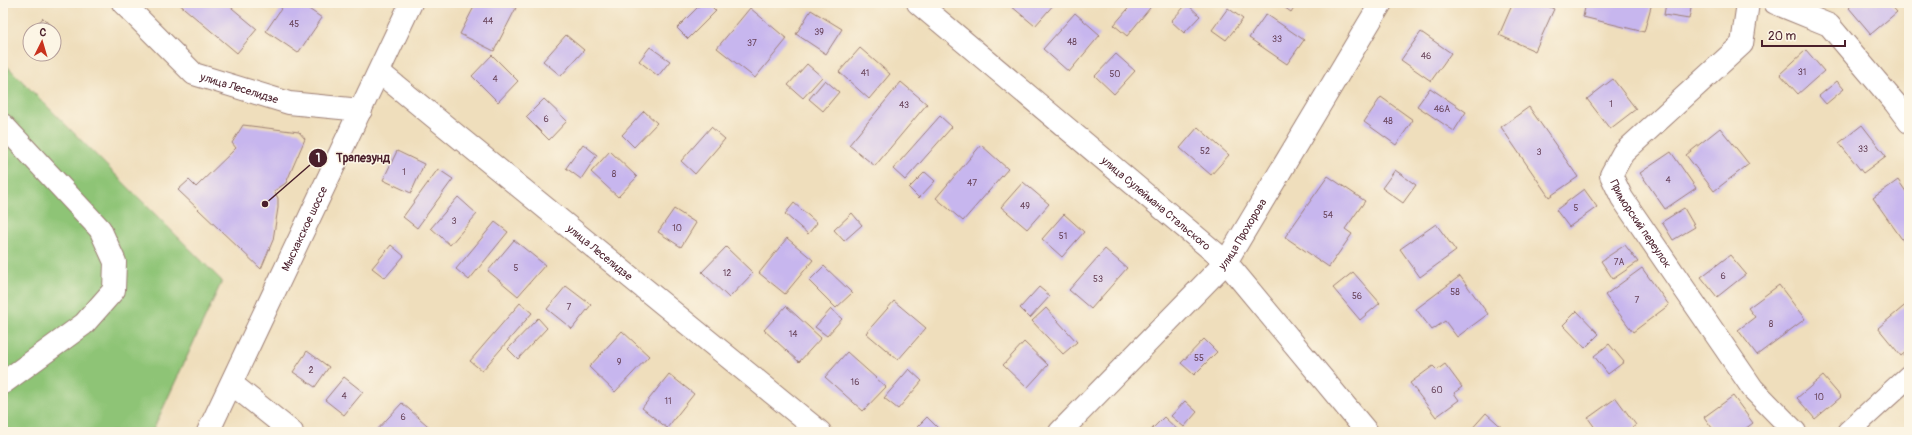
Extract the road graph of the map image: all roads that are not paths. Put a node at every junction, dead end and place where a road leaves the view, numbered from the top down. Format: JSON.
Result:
{"nodes":[{"id":1,"x":123,"y":3,"type":"edge"},
{"id":2,"x":411,"y":3,"type":"edge"},
{"id":3,"x":918,"y":3,"type":"edge"},
{"id":4,"x":1381,"y":3,"type":"edge"},
{"id":5,"x":1748,"y":3,"type":"edge"},
{"id":6,"x":1775,"y":3,"type":"edge"},
{"id":7,"x":379,"y":72,"type":"junction"},
{"id":8,"x":362,"y":110,"type":"junction"},
{"id":9,"x":1909,"y":122,"type":"edge"},
{"id":10,"x":3,"y":125,"type":"edge"},
{"id":11,"x":1226,"y":262,"type":"junction"},
{"id":12,"x":1909,"y":376,"type":"edge"},
{"id":13,"x":3,"y":383,"type":"edge"},
{"id":14,"x":232,"y":384,"type":"junction"},
{"id":15,"x":208,"y":432,"type":"edge"},
{"id":16,"x":292,"y":432,"type":"edge"},
{"id":17,"x":820,"y":432,"type":"edge"},
{"id":18,"x":1060,"y":432,"type":"edge"},
{"id":19,"x":1367,"y":432,"type":"edge"},
{"id":20,"x":1795,"y":432,"type":"edge"},
{"id":21,"x":1848,"y":432,"type":"edge"}],
"edges":[{"from":1,"to":8,"type":"street","name":"улица Леселидзе"},
{"from":2,"to":7,"type":"street","name":"Мысхакское шоссе"},
{"from":3,"to":11,"type":"street","name":"улица Сулеймана Стальского"},
{"from":4,"to":11,"type":"street","name":"улица Прохорова"},
{"from":5,"to":20,"type":"street","name":"Приморский переулок"},
{"from":6,"to":9,"type":"street"},
{"from":7,"to":8,"type":"street","name":"Мысхакское шоссе"},
{"from":7,"to":17,"type":"street","name":"улица Леселидзе"},
{"from":8,"to":14,"type":"street","name":"Мысхакское шоссе"},
{"from":10,"to":13,"type":"street"},
{"from":11,"to":18,"type":"street","name":"улица Прохорова"},
{"from":11,"to":19,"type":"street","name":"улица Сулеймана Стальского"},
{"from":12,"to":21,"type":"street"},
{"from":14,"to":15,"type":"street","name":"Мысхакское шоссе"},
{"from":14,"to":16,"type":"street"}]}
